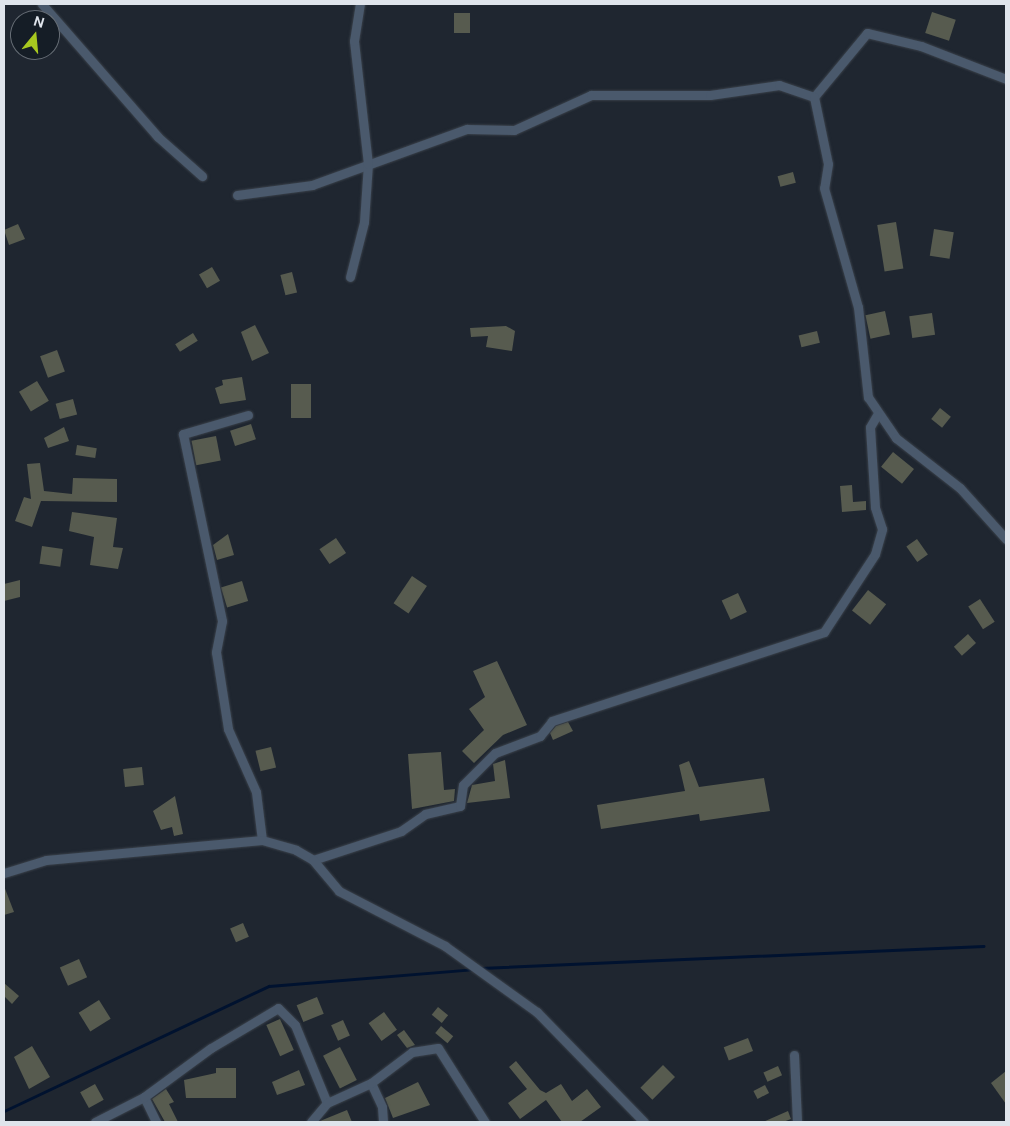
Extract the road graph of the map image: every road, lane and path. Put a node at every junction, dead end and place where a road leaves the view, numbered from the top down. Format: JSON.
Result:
{"nodes":[{"id":1,"x":42,"y":4,"type":"edge"},
{"id":2,"x":360,"y":4,"type":"edge"},
{"id":3,"x":1006,"y":78,"type":"edge"},
{"id":4,"x":814,"y":97,"type":"junction"},
{"id":5,"x":368,"y":164,"type":"junction"},
{"id":6,"x":202,"y":176,"type":"dead end"},
{"id":7,"x":237,"y":195,"type":"dead end"},
{"id":8,"x":350,"y":277,"type":"dead end"},
{"id":9,"x":248,"y":415,"type":"dead end"},
{"id":10,"x":877,"y":415,"type":"junction"},
{"id":11,"x":1006,"y":539,"type":"edge"},
{"id":12,"x":262,"y":840,"type":"junction"},
{"id":13,"x":313,"y":860,"type":"junction"},
{"id":14,"x":4,"y":873,"type":"edge"},
{"id":15,"x":794,"y":1055,"type":"dead end"},
{"id":16,"x":371,"y":1083,"type":"junction"},
{"id":17,"x":144,"y":1097,"type":"junction"},
{"id":18,"x":327,"y":1104,"type":"junction"},
{"id":19,"x":95,"y":1122,"type":"edge"},
{"id":20,"x":156,"y":1122,"type":"edge"},
{"id":21,"x":311,"y":1122,"type":"edge"},
{"id":22,"x":383,"y":1122,"type":"edge"},
{"id":23,"x":485,"y":1122,"type":"edge"},
{"id":24,"x":644,"y":1122,"type":"edge"},
{"id":25,"x":797,"y":1122,"type":"edge"}],
"edges":[{"from":1,"to":6,"type":"street"},
{"from":2,"to":5,"type":"street"},
{"from":3,"to":4,"type":"street"},
{"from":4,"to":5,"type":"street"},
{"from":4,"to":10,"type":"street"},
{"from":5,"to":7,"type":"street"},
{"from":5,"to":8,"type":"street"},
{"from":9,"to":12,"type":"street"},
{"from":10,"to":11,"type":"street"},
{"from":10,"to":13,"type":"street"},
{"from":12,"to":13,"type":"street"},
{"from":12,"to":14,"type":"street"},
{"from":13,"to":24,"type":"street"},
{"from":15,"to":25,"type":"street"},
{"from":16,"to":18,"type":"street"},
{"from":16,"to":22,"type":"street"},
{"from":16,"to":23,"type":"street"},
{"from":17,"to":18,"type":"street"},
{"from":17,"to":19,"type":"street"},
{"from":17,"to":20,"type":"street"},
{"from":18,"to":21,"type":"street"}]}
